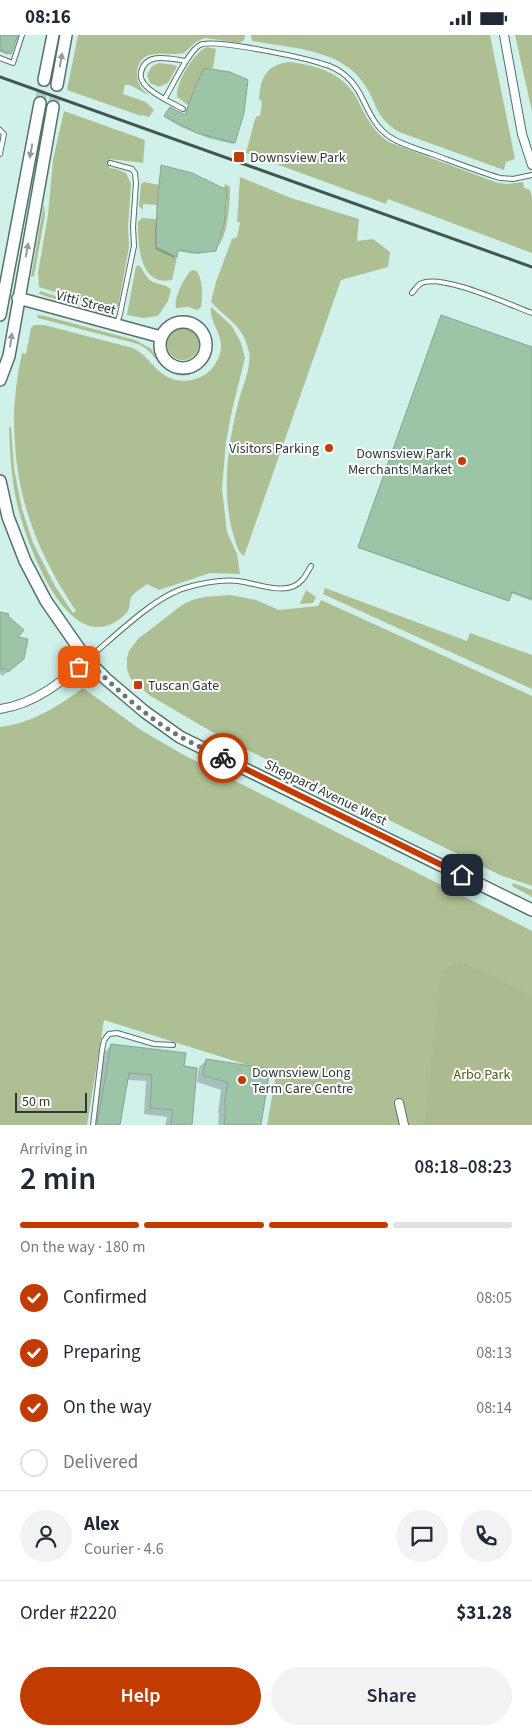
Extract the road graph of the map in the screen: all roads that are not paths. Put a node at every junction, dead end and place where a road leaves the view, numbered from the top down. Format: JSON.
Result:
{"nodes":[{"id":1,"x":22,"y":35,"type":"edge"},
{"id":2,"x":53,"y":35,"type":"edge"},
{"id":3,"x":66,"y":35,"type":"edge"},
{"id":4,"x":504,"y":35,"type":"edge"},
{"id":5,"x":0,"y":58,"type":"edge"},
{"id":6,"x":186,"y":61,"type":"junction"},
{"id":7,"x":44,"y":80,"type":"tunnel mouth"},
{"id":8,"x":57,"y":85,"type":"tunnel mouth"},
{"id":9,"x":165,"y":99,"type":"junction"},
{"id":10,"x":40,"y":103,"type":"tunnel mouth"},
{"id":11,"x":53,"y":107,"type":"tunnel mouth"},
{"id":12,"x":183,"y":109,"type":"dead end"},
{"id":13,"x":0,"y":130,"type":"edge"},
{"id":14,"x":0,"y":154,"type":"edge"},
{"id":15,"x":110,"y":163,"type":"dead end"},
{"id":16,"x":532,"y":165,"type":"edge"},
{"id":17,"x":532,"y":175,"type":"edge"},
{"id":18,"x":412,"y":293,"type":"dead end"},
{"id":19,"x":2,"y":294,"type":"edge"},
{"id":20,"x":18,"y":298,"type":"junction"},
{"id":21,"x":532,"y":313,"type":"edge"},
{"id":22,"x":0,"y":315,"type":"edge"},
{"id":23,"x":116,"y":325,"type":"junction"},
{"id":24,"x":161,"y":337,"type":"junction"},
{"id":25,"x":0,"y":381,"type":"edge"},
{"id":26,"x":0,"y":481,"type":"edge"},
{"id":27,"x":312,"y":567,"type":"dead end"},
{"id":28,"x":87,"y":660,"type":"junction"},
{"id":29,"x":0,"y":709,"type":"edge"},
{"id":30,"x":532,"y":910,"type":"edge"},
{"id":31,"x":173,"y":1045,"type":"dead end"},
{"id":32,"x":399,"y":1103,"type":"dead end"},
{"id":33,"x":93,"y":1125,"type":"edge"},
{"id":34,"x":404,"y":1125,"type":"edge"}],
"edges":[{"from":1,"to":5,"type":"lane"},
{"from":2,"to":7,"type":"main road"},
{"from":8,"to":3,"type":"main road","one_way":true},
{"from":4,"to":16,"type":"street"},
{"from":6,"to":9,"type":"lane"},
{"from":6,"to":9,"type":"lane"},
{"from":6,"to":17,"type":"lane"},
{"from":9,"to":12,"type":"lane"},
{"from":10,"to":19,"type":"main road","one_way":true},
{"from":20,"to":11,"type":"main road","one_way":true},
{"from":13,"to":14,"type":"lane"},
{"from":15,"to":23,"type":"lane"},
{"from":18,"to":21,"type":"lane"},
{"from":19,"to":20,"type":"street","name":"Vitti Street"},
{"from":19,"to":22,"type":"main road"},
{"from":20,"to":23,"type":"main road","name":"Vitti Street"},
{"from":25,"to":20,"type":"main road","one_way":true},
{"from":23,"to":24,"type":"main road","name":"Vitti Street"},
{"from":24,"to":24,"type":"main road"},
{"from":26,"to":28,"type":"main road","name":"Sheppard Avenue West"},
{"from":27,"to":28,"type":"lane"},
{"from":28,"to":29,"type":"street"},
{"from":28,"to":30,"type":"main road","name":"Sheppard Avenue West"},
{"from":31,"to":33,"type":"lane"},
{"from":32,"to":34,"type":"street"}]}
